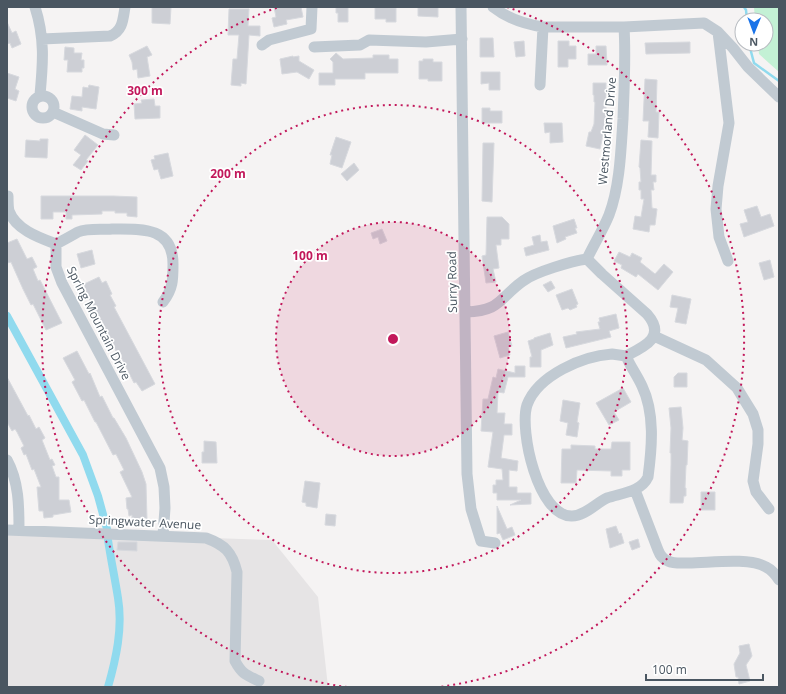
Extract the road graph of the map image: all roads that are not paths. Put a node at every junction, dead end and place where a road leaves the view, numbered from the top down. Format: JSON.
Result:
{"nodes":[{"id":1,"x":35,"y":7,"type":"edge"},
{"id":2,"x":125,"y":7,"type":"edge"},
{"id":3,"x":312,"y":7,"type":"edge"},
{"id":4,"x":461,"y":7,"type":"edge"},
{"id":5,"x":493,"y":7,"type":"edge"},
{"id":6,"x":543,"y":27,"type":"junction"},
{"id":7,"x":624,"y":27,"type":"junction"},
{"id":8,"x":718,"y":32,"type":"junction"},
{"id":9,"x":42,"y":39,"type":"junction"},
{"id":10,"x":462,"y":39,"type":"junction"},
{"id":11,"x":262,"y":45,"type":"dead end"},
{"id":12,"x":314,"y":47,"type":"dead end"},
{"id":13,"x":540,"y":85,"type":"dead end"},
{"id":14,"x":40,"y":95,"type":"junction"},
{"id":15,"x":779,"y":96,"type":"edge"},
{"id":16,"x":53,"y":112,"type":"junction"},
{"id":17,"x":114,"y":135,"type":"dead end"},
{"id":18,"x":8,"y":196,"type":"dead end"},
{"id":19,"x":56,"y":244,"type":"junction"},
{"id":20,"x":587,"y":259,"type":"junction"},
{"id":21,"x":728,"y":261,"type":"dead end"},
{"id":22,"x":164,"y":302,"type":"dead end"},
{"id":23,"x":466,"y":312,"type":"junction"},
{"id":24,"x":654,"y":336,"type":"junction"},
{"id":25,"x":626,"y":356,"type":"junction"},
{"id":26,"x":7,"y":460,"type":"edge"},
{"id":27,"x":634,"y":490,"type":"junction"},
{"id":28,"x":769,"y":509,"type":"dead end"},
{"id":29,"x":7,"y":530,"type":"edge"},
{"id":30,"x":19,"y":530,"type":"junction"},
{"id":31,"x":163,"y":536,"type":"junction"},
{"id":32,"x":494,"y":543,"type":"dead end"},
{"id":33,"x":779,"y":580,"type":"edge"},
{"id":34,"x":260,"y":681,"type":"dead end"}],
"edges":[{"from":1,"to":9,"type":"street"},
{"from":2,"to":9,"type":"street"},
{"from":3,"to":11,"type":"street"},
{"from":4,"to":10,"type":"street","name":"Surry Road"},
{"from":5,"to":6,"type":"street"},
{"from":6,"to":7,"type":"street"},
{"from":6,"to":13,"type":"street"},
{"from":7,"to":8,"type":"street"},
{"from":7,"to":20,"type":"street","name":"Westmorland Drive"},
{"from":8,"to":15,"type":"street"},
{"from":8,"to":21,"type":"street"},
{"from":9,"to":14,"type":"street"},
{"from":10,"to":12,"type":"street"},
{"from":10,"to":23,"type":"street","name":"Surry Road"},
{"from":14,"to":16,"type":"street"},
{"from":14,"to":16,"type":"street"},
{"from":16,"to":17,"type":"street"},
{"from":18,"to":19,"type":"street"},
{"from":19,"to":22,"type":"street"},
{"from":19,"to":31,"type":"street","name":"Spring Mountain Drive"},
{"from":20,"to":23,"type":"street"},
{"from":20,"to":24,"type":"street"},
{"from":23,"to":32,"type":"street","name":"Surry Road"},
{"from":24,"to":25,"type":"street"},
{"from":24,"to":28,"type":"street"},
{"from":25,"to":27,"type":"street"},
{"from":25,"to":27,"type":"street"},
{"from":26,"to":30,"type":"street"},
{"from":27,"to":33,"type":"street"},
{"from":29,"to":30,"type":"street","name":"Springwater Avenue"},
{"from":30,"to":31,"type":"street","name":"Springwater Avenue"},
{"from":31,"to":34,"type":"street","name":"Springwater Avenue"}]}
